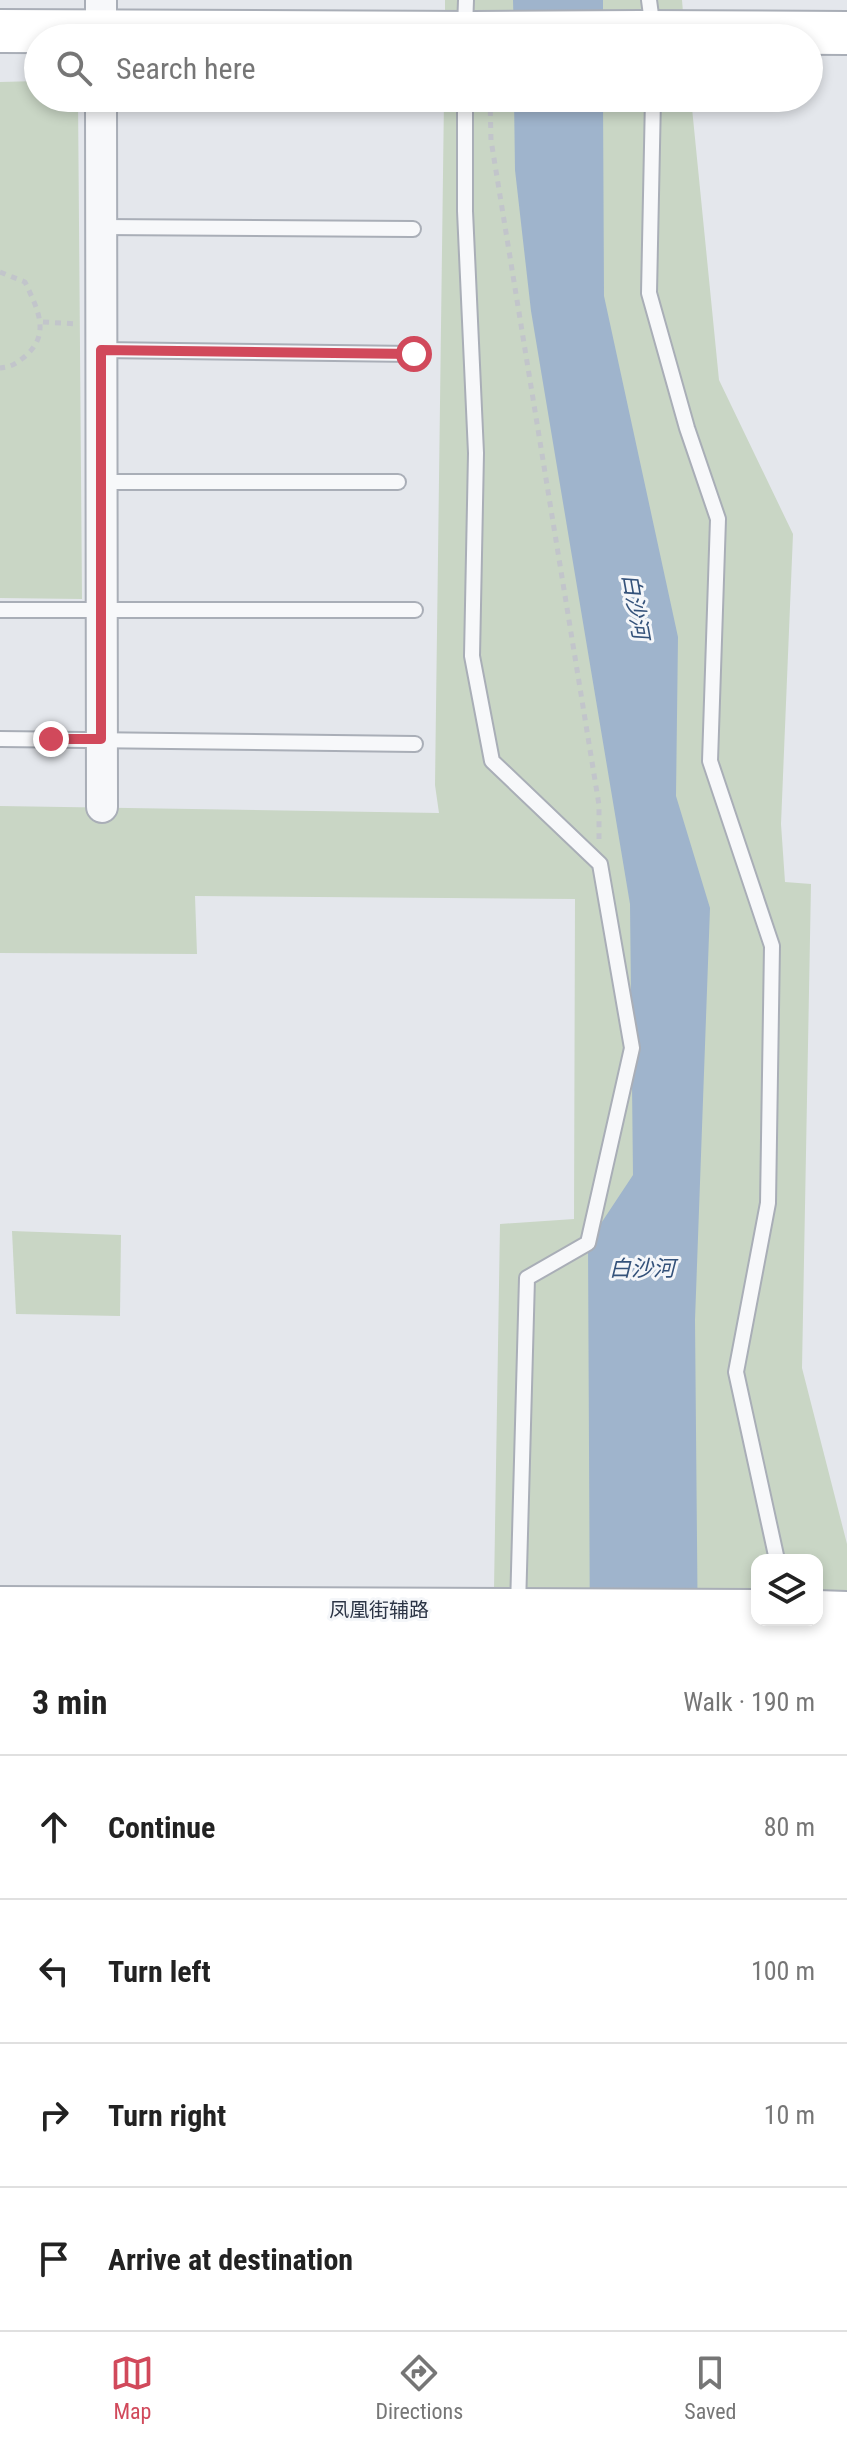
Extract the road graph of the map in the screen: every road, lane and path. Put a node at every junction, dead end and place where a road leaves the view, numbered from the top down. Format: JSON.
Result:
{"nodes":[{"id":1,"x":101,"y":23,"type":"edge"},
{"id":2,"x":223,"y":24,"type":"edge"},
{"id":3,"x":24,"y":29,"type":"edge"},
{"id":4,"x":0,"y":31,"type":"edge"},
{"id":5,"x":823,"y":32,"type":"edge"},
{"id":6,"x":847,"y":33,"type":"edge"},
{"id":7,"x":101,"y":112,"type":"edge"},
{"id":8,"x":465,"y":112,"type":"edge"},
{"id":9,"x":490,"y":112,"type":"edge"},
{"id":10,"x":653,"y":112,"type":"edge"},
{"id":11,"x":101,"y":227,"type":"junction"},
{"id":12,"x":413,"y":229,"type":"dead end"},
{"id":13,"x":0,"y":272,"type":"edge"},
{"id":14,"x":101,"y":350,"type":"junction"},
{"id":15,"x":414,"y":354,"type":"dead end"},
{"id":16,"x":0,"y":368,"type":"edge"},
{"id":17,"x":101,"y":482,"type":"junction"},
{"id":18,"x":398,"y":482,"type":"dead end"},
{"id":19,"x":0,"y":610,"type":"edge"},
{"id":20,"x":415,"y":610,"type":"dead end"},
{"id":21,"x":101,"y":611,"type":"junction"},
{"id":22,"x":0,"y":739,"type":"edge"},
{"id":23,"x":101,"y":739,"type":"junction"},
{"id":24,"x":415,"y":744,"type":"dead end"},
{"id":25,"x":102,"y":807,"type":"dead end"},
{"id":26,"x":600,"y":864,"type":"junction"},
{"id":27,"x":776,"y":1554,"type":"edge"},
{"id":28,"x":0,"y":1608,"type":"edge"},
{"id":29,"x":847,"y":1613,"type":"edge"},
{"id":30,"x":778,"y":1629,"type":"edge"},
{"id":31,"x":524,"y":1631,"type":"edge"},
{"id":32,"x":0,"y":1642,"type":"edge"},
{"id":33,"x":847,"y":1645,"type":"edge"}],
"edges":[{"from":1,"to":2,"type":"street"},
{"from":3,"to":4,"type":"street"},
{"from":5,"to":6,"type":"street"},
{"from":7,"to":11,"type":"street"},
{"from":8,"to":26,"type":"lane"},
{"from":9,"to":26,"type":"path"},
{"from":10,"to":27,"type":"lane"},
{"from":11,"to":12,"type":"lane"},
{"from":11,"to":14,"type":"street"},
{"from":13,"to":16,"type":"path"},
{"from":14,"to":15,"type":"lane"},
{"from":14,"to":17,"type":"street"},
{"from":17,"to":18,"type":"lane"},
{"from":17,"to":21,"type":"street"},
{"from":19,"to":21,"type":"lane"},
{"from":20,"to":21,"type":"lane"},
{"from":21,"to":23,"type":"street"},
{"from":22,"to":23,"type":"lane"},
{"from":23,"to":24,"type":"lane"},
{"from":23,"to":25,"type":"street"},
{"from":26,"to":31,"type":"lane"},
{"from":28,"to":31,"type":"street","name":"凤凰街辅路"},
{"from":29,"to":30,"type":"street"},
{"from":30,"to":31,"type":"main road"},
{"from":30,"to":33,"type":"main road"},
{"from":31,"to":32,"type":"main road"}]}
